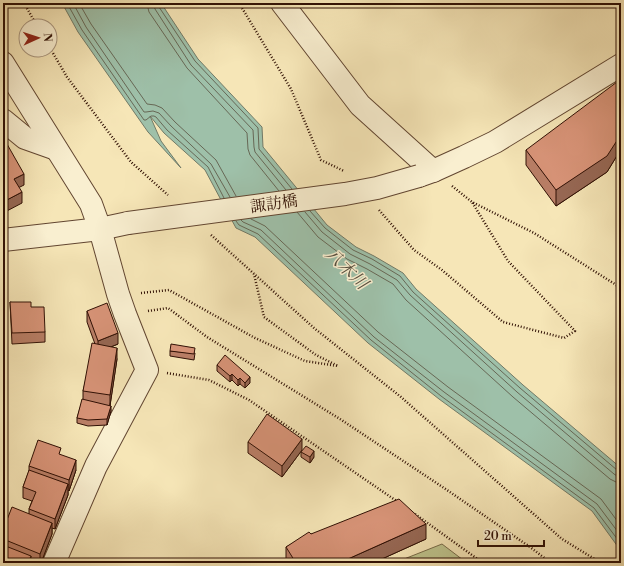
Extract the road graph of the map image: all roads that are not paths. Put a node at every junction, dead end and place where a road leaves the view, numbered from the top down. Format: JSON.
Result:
{"nodes":[{"id":1,"x":282,"y":3,"type":"edge"},
{"id":2,"x":3,"y":63,"type":"edge"},
{"id":3,"x":621,"y":65,"type":"edge"},
{"id":4,"x":3,"y":120,"type":"edge"},
{"id":5,"x":56,"y":149,"type":"junction"},
{"id":6,"x":426,"y":173,"type":"junction"},
{"id":7,"x":100,"y":229,"type":"junction"},
{"id":8,"x":3,"y":240,"type":"edge"},
{"id":9,"x":54,"y":563,"type":"edge"}],
"edges":[{"from":1,"to":6,"type":"street"},
{"from":2,"to":5,"type":"street"},
{"from":3,"to":6,"type":"street","name":"諏訪橋"},
{"from":4,"to":5,"type":"street"},
{"from":5,"to":7,"type":"street"},
{"from":6,"to":7,"type":"street","name":"諏訪橋","bridge":true},
{"from":7,"to":8,"type":"street","name":"諏訪橋"},
{"from":7,"to":9,"type":"street"}]}
